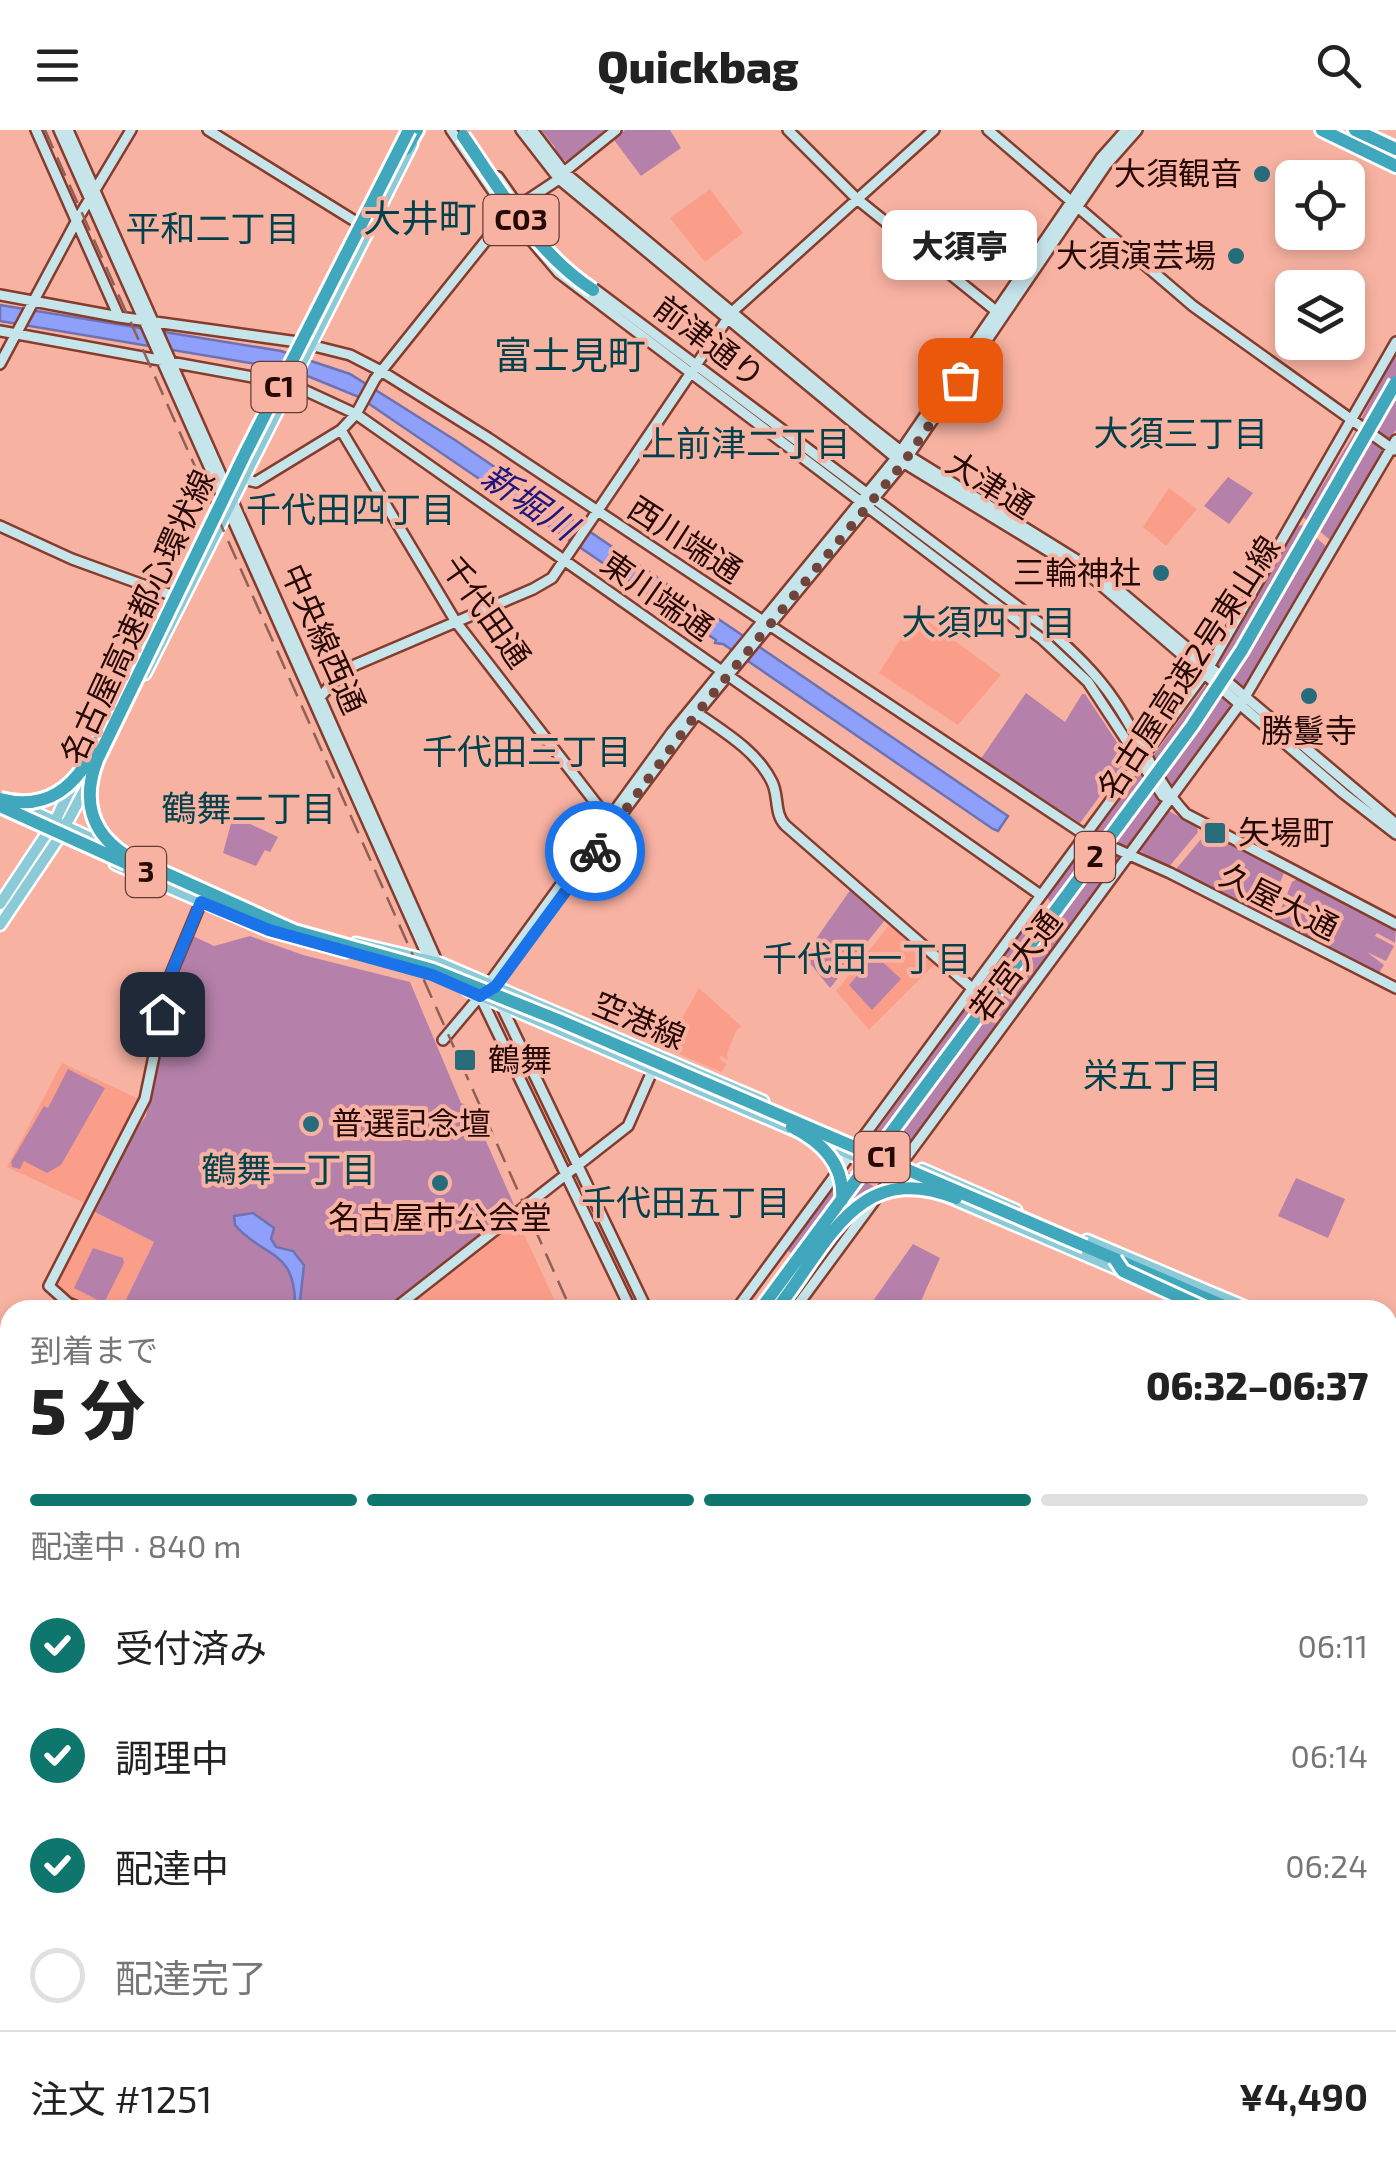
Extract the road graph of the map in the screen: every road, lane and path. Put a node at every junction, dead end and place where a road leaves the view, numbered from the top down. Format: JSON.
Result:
{"nodes":[{"id":1,"x":36,"y":130,"type":"edge"},
{"id":2,"x":59,"y":130,"type":"edge"},
{"id":3,"x":68,"y":130,"type":"edge"},
{"id":4,"x":131,"y":130,"type":"edge"},
{"id":5,"x":208,"y":130,"type":"edge"},
{"id":6,"x":407,"y":130,"type":"edge"},
{"id":7,"x":418,"y":130,"type":"edge"},
{"id":8,"x":458,"y":130,"type":"edge"},
{"id":9,"x":520,"y":130,"type":"edge"},
{"id":10,"x":532,"y":130,"type":"edge"},
{"id":11,"x":616,"y":130,"type":"edge"},
{"id":12,"x":788,"y":130,"type":"edge"},
{"id":13,"x":934,"y":130,"type":"edge"},
{"id":14,"x":988,"y":130,"type":"edge"},
{"id":15,"x":1126,"y":130,"type":"edge"},
{"id":16,"x":1137,"y":130,"type":"edge"},
{"id":17,"x":1322,"y":130,"type":"edge"},
{"id":18,"x":1355,"y":130,"type":"edge"},
{"id":19,"x":1396,"y":149,"type":"edge"},
{"id":20,"x":1396,"y":166,"type":"edge"},
{"id":21,"x":562,"y":176,"type":"junction"},
{"id":22,"x":92,"y":195,"type":"junction"},
{"id":23,"x":857,"y":199,"type":"junction"},
{"id":24,"x":1074,"y":205,"type":"junction"},
{"id":25,"x":519,"y":207,"type":"junction"},
{"id":26,"x":508,"y":213,"type":"junction"},
{"id":27,"x":76,"y":220,"type":"junction"},
{"id":28,"x":358,"y":223,"type":"junction"},
{"id":29,"x":355,"y":247,"type":"junction"},
{"id":30,"x":598,"y":292,"type":"junction"},
{"id":31,"x":0,"y":295,"type":"edge"},
{"id":32,"x":30,"y":305,"type":"junction"},
{"id":33,"x":1000,"y":314,"type":"junction"},
{"id":34,"x":118,"y":316,"type":"junction"},
{"id":35,"x":730,"y":316,"type":"junction"},
{"id":36,"x":151,"y":323,"type":"junction"},
{"id":37,"x":17,"y":329,"type":"junction"},
{"id":38,"x":0,"y":331,"type":"edge"},
{"id":39,"x":1396,"y":342,"type":"edge"},
{"id":40,"x":295,"y":347,"type":"junction"},
{"id":41,"x":308,"y":350,"type":"junction"},
{"id":42,"x":166,"y":357,"type":"junction"},
{"id":43,"x":0,"y":364,"type":"edge"},
{"id":44,"x":693,"y":368,"type":"junction"},
{"id":45,"x":378,"y":375,"type":"junction"},
{"id":46,"x":280,"y":377,"type":"junction"},
{"id":47,"x":293,"y":380,"type":"junction"},
{"id":48,"x":1396,"y":382,"type":"edge"},
{"id":49,"x":1396,"y":395,"type":"edge"},
{"id":50,"x":356,"y":414,"type":"junction"},
{"id":51,"x":1352,"y":421,"type":"junction"},
{"id":52,"x":341,"y":430,"type":"junction"},
{"id":53,"x":1395,"y":447,"type":"edge"},
{"id":54,"x":903,"y":456,"type":"junction"},
{"id":55,"x":242,"y":479,"type":"junction"},
{"id":56,"x":223,"y":488,"type":"junction"},
{"id":57,"x":868,"y":499,"type":"junction"},
{"id":58,"x":231,"y":504,"type":"junction"},
{"id":59,"x":597,"y":512,"type":"junction"},
{"id":60,"x":0,"y":526,"type":"edge"},
{"id":61,"x":565,"y":562,"type":"junction"},
{"id":62,"x":171,"y":595,"type":"junction"},
{"id":63,"x":456,"y":622,"type":"junction"},
{"id":64,"x":762,"y":628,"type":"junction"},
{"id":65,"x":152,"y":645,"type":"junction"},
{"id":66,"x":1207,"y":670,"type":"junction"},
{"id":67,"x":724,"y":674,"type":"junction"},
{"id":68,"x":321,"y":696,"type":"junction"},
{"id":69,"x":1243,"y":700,"type":"junction"},
{"id":70,"x":697,"y":713,"type":"junction"},
{"id":71,"x":1142,"y":757,"type":"junction"},
{"id":72,"x":1172,"y":798,"type":"junction"},
{"id":73,"x":0,"y":803,"type":"edge"},
{"id":74,"x":609,"y":819,"type":"junction"},
{"id":75,"x":60,"y":824,"type":"junction"},
{"id":76,"x":1396,"y":824,"type":"edge"},
{"id":77,"x":1396,"y":834,"type":"edge"},
{"id":78,"x":1084,"y":835,"type":"junction"},
{"id":79,"x":53,"y":836,"type":"junction"},
{"id":80,"x":1131,"y":854,"type":"junction"},
{"id":81,"x":206,"y":889,"type":"junction"},
{"id":82,"x":1039,"y":894,"type":"junction"},
{"id":83,"x":201,"y":902,"type":"junction"},
{"id":84,"x":0,"y":904,"type":"edge"},
{"id":85,"x":0,"y":924,"type":"edge"},
{"id":86,"x":1396,"y":924,"type":"edge"},
{"id":87,"x":294,"y":931,"type":"junction"},
{"id":88,"x":432,"y":954,"type":"junction"},
{"id":89,"x":437,"y":976,"type":"junction"},
{"id":90,"x":491,"y":984,"type":"junction"},
{"id":91,"x":1396,"y":988,"type":"edge"},
{"id":92,"x":973,"y":989,"type":"junction"},
{"id":93,"x":480,"y":996,"type":"junction"},
{"id":94,"x":500,"y":1004,"type":"junction"},
{"id":95,"x":443,"y":1040,"type":"dead end"},
{"id":96,"x":658,"y":1056,"type":"junction"},
{"id":97,"x":678,"y":1070,"type":"junction"},
{"id":98,"x":651,"y":1074,"type":"junction"},
{"id":99,"x":858,"y":1142,"type":"junction"},
{"id":100,"x":848,"y":1155,"type":"junction"},
{"id":101,"x":902,"y":1161,"type":"junction"},
{"id":102,"x":578,"y":1166,"type":"junction"},
{"id":103,"x":895,"y":1173,"type":"junction"},
{"id":104,"x":568,"y":1174,"type":"junction"},
{"id":105,"x":1085,"y":1246,"type":"junction"},
{"id":106,"x":1115,"y":1259,"type":"junction"},
{"id":107,"x":1155,"y":1284,"type":"junction"},
{"id":108,"x":65,"y":1300,"type":"edge"},
{"id":109,"x":406,"y":1300,"type":"edge"},
{"id":110,"x":627,"y":1300,"type":"edge"},
{"id":111,"x":643,"y":1300,"type":"edge"},
{"id":112,"x":743,"y":1300,"type":"edge"},
{"id":113,"x":764,"y":1300,"type":"edge"},
{"id":114,"x":766,"y":1300,"type":"edge"},
{"id":115,"x":775,"y":1300,"type":"edge"},
{"id":116,"x":784,"y":1300,"type":"edge"},
{"id":117,"x":801,"y":1300,"type":"edge"},
{"id":118,"x":1177,"y":1300,"type":"edge"},
{"id":119,"x":1186,"y":1300,"type":"edge"},
{"id":120,"x":1194,"y":1300,"type":"edge"},
{"id":121,"x":1210,"y":1300,"type":"edge"},
{"id":122,"x":1229,"y":1300,"type":"edge"}],
"edges":[{"from":1,"to":27,"type":"street"},
{"from":2,"to":22,"type":"street","name":"中央線西通"},
{"from":3,"to":22,"type":"street","name":"中央線西通"},
{"from":4,"to":22,"type":"street"},
{"from":5,"to":28,"type":"street"},
{"from":6,"to":28,"type":"main road"},
{"from":6,"to":29,"type":"highway","name":"名古屋高速都心環状線","number":"C1","bridge":true},
{"from":7,"to":29,"type":"main road"},
{"from":7,"to":29,"type":"highway","bridge":true},
{"from":8,"to":25,"type":"street","name":"前津通り"},
{"from":8,"to":26,"type":"street","name":"前津通り"},
{"from":8,"to":30,"type":"highway","number":"C03","bridge":true},
{"from":9,"to":21,"type":"street","name":"大津通"},
{"from":10,"to":21,"type":"street","name":"大津通"},
{"from":11,"to":21,"type":"street"},
{"from":12,"to":23,"type":"street"},
{"from":13,"to":23,"type":"street"},
{"from":14,"to":24,"type":"street"},
{"from":15,"to":24,"type":"street"},
{"from":16,"to":24,"type":"street"},
{"from":17,"to":20,"type":"highway"},
{"from":18,"to":19,"type":"highway"},
{"from":21,"to":25,"type":"street"},
{"from":21,"to":35,"type":"street","name":"大津通"},
{"from":22,"to":27,"type":"street"},
{"from":22,"to":36,"type":"street","name":"中央線西通"},
{"from":23,"to":33,"type":"street"},
{"from":23,"to":35,"type":"street"},
{"from":24,"to":33,"type":"street"},
{"from":24,"to":51,"type":"street"},
{"from":25,"to":26,"type":"street"},
{"from":25,"to":30,"type":"street","name":"前津通り"},
{"from":26,"to":44,"type":"street","name":"前津通り"},
{"from":26,"to":45,"type":"street"},
{"from":27,"to":32,"type":"street"},
{"from":27,"to":34,"type":"street"},
{"from":28,"to":29,"type":"street"},
{"from":28,"to":40,"type":"main road"},
{"from":29,"to":41,"type":"main road"},
{"from":29,"to":65,"type":"highway","name":"名古屋高速都心環状線","number":"C1","bridge":true},
{"from":30,"to":44,"type":"street","name":"前津通り"},
{"from":31,"to":32,"type":"street","name":"西川端通"},
{"from":32,"to":34,"type":"street","name":"西川端通"},
{"from":32,"to":37,"type":"street"},
{"from":33,"to":54,"type":"street"},
{"from":34,"to":36,"type":"street","name":"西川端通"},
{"from":35,"to":44,"type":"street"},
{"from":35,"to":54,"type":"street","name":"大津通"},
{"from":36,"to":40,"type":"street","name":"西川端通"},
{"from":36,"to":42,"type":"street","name":"中央線西通"},
{"from":37,"to":38,"type":"street","name":"東川端通"},
{"from":37,"to":42,"type":"street","name":"東川端通"},
{"from":37,"to":43,"type":"street"},
{"from":39,"to":51,"type":"street","name":"若宮大通"},
{"from":40,"to":41,"type":"street","name":"西川端通"},
{"from":40,"to":46,"type":"main road","bridge":true},
{"from":41,"to":45,"type":"street","name":"西川端通"},
{"from":41,"to":47,"type":"main road"},
{"from":42,"to":46,"type":"street","name":"東川端通"},
{"from":42,"to":56,"type":"street","name":"中央線西通"},
{"from":44,"to":57,"type":"street","name":"前津通り"},
{"from":44,"to":59,"type":"street"},
{"from":45,"to":50,"type":"street"},
{"from":45,"to":59,"type":"street","name":"西川端通"},
{"from":46,"to":47,"type":"street","name":"東川端通"},
{"from":46,"to":56,"type":"main road"},
{"from":47,"to":50,"type":"street","name":"東川端通"},
{"from":47,"to":55,"type":"main road"},
{"from":48,"to":113,"type":"highway","name":"名古屋高速2号東山線","number":"2","bridge":true},
{"from":49,"to":115,"type":"highway","name":"名古屋高速2号東山線","number":"2","bridge":true},
{"from":50,"to":52,"type":"street"},
{"from":50,"to":61,"type":"street","name":"東川端通"},
{"from":51,"to":53,"type":"street"},
{"from":51,"to":66,"type":"street","name":"若宮大通"},
{"from":52,"to":55,"type":"street"},
{"from":52,"to":63,"type":"street","name":"千代田通"},
{"from":53,"to":69,"type":"street","name":"若宮大通"},
{"from":54,"to":57,"type":"street"},
{"from":54,"to":66,"type":"street","name":"大津通"},
{"from":55,"to":58,"type":"main road"},
{"from":56,"to":58,"type":"street","name":"中央線西通"},
{"from":56,"to":62,"type":"main road"},
{"from":57,"to":64,"type":"street"},
{"from":57,"to":71,"type":"street","name":"前津通り"},
{"from":58,"to":68,"type":"street","name":"中央線西通"},
{"from":58,"to":75,"type":"main road"},
{"from":58,"to":88,"type":"street","name":"中央線西通"},
{"from":59,"to":61,"type":"street"},
{"from":59,"to":64,"type":"street","name":"西川端通"},
{"from":60,"to":62,"type":"street"},
{"from":61,"to":63,"type":"street"},
{"from":61,"to":67,"type":"street","name":"東川端通"},
{"from":62,"to":75,"type":"main road"},
{"from":63,"to":68,"type":"street"},
{"from":63,"to":74,"type":"street","name":"千代田通"},
{"from":64,"to":67,"type":"street"},
{"from":64,"to":78,"type":"street","name":"西川端通"},
{"from":65,"to":73,"type":"highway","bridge":true},
{"from":65,"to":87,"type":"highway","name":"名古屋高速都心環状線","number":"C1","bridge":true},
{"from":66,"to":69,"type":"street","name":"大津通"},
{"from":66,"to":71,"type":"street","name":"若宮大通"},
{"from":67,"to":70,"type":"street"},
{"from":67,"to":74,"type":"street"},
{"from":67,"to":82,"type":"street","name":"東川端通"},
{"from":68,"to":88,"type":"street","name":"中央線西通"},
{"from":69,"to":72,"type":"street","name":"若宮大通"},
{"from":69,"to":76,"type":"street","name":"大津通"},
{"from":69,"to":77,"type":"street","name":"大津通"},
{"from":70,"to":74,"type":"street"},
{"from":70,"to":92,"type":"street"},
{"from":71,"to":72,"type":"street","name":"前津通り"},
{"from":71,"to":78,"type":"street","name":"若宮大通"},
{"from":72,"to":80,"type":"street","name":"若宮大通"},
{"from":72,"to":86,"type":"street","name":"久屋大通"},
{"from":73,"to":75,"type":"main road","name":"空港線"},
{"from":73,"to":79,"type":"main road","name":"空港線"},
{"from":73,"to":87,"type":"highway","number":"3","bridge":true},
{"from":74,"to":90,"type":"street"},
{"from":75,"to":79,"type":"main road"},
{"from":75,"to":81,"type":"main road","name":"空港線"},
{"from":78,"to":80,"type":"street","name":"久屋大通"},
{"from":78,"to":82,"type":"street","name":"若宮大通"},
{"from":79,"to":83,"type":"main road","name":"空港線"},
{"from":79,"to":84,"type":"main road"},
{"from":79,"to":85,"type":"main road"},
{"from":80,"to":91,"type":"street","name":"久屋大通"},
{"from":80,"to":101,"type":"street","name":"若宮大通"},
{"from":81,"to":83,"type":"street"},
{"from":81,"to":88,"type":"main road","name":"空港線"},
{"from":82,"to":92,"type":"street","name":"若宮大通"},
{"from":83,"to":89,"type":"main road","name":"空港線"},
{"from":83,"to":108,"type":"street"},
{"from":87,"to":97,"type":"highway","name":"名古屋高速都心環状線","number":"C1","bridge":true},
{"from":88,"to":89,"type":"street"},
{"from":88,"to":90,"type":"main road","name":"空港線"},
{"from":89,"to":93,"type":"main road","name":"空港線"},
{"from":90,"to":93,"type":"street"},
{"from":90,"to":94,"type":"street"},
{"from":90,"to":96,"type":"main road","name":"空港線"},
{"from":92,"to":99,"type":"street","name":"若宮大通"},
{"from":93,"to":94,"type":"main road","name":"空港線"},
{"from":93,"to":95,"type":"street"},
{"from":93,"to":104,"type":"street"},
{"from":94,"to":98,"type":"main road","name":"空港線"},
{"from":94,"to":102,"type":"street"},
{"from":96,"to":98,"type":"street"},
{"from":96,"to":99,"type":"main road","name":"空港線"},
{"from":97,"to":105,"type":"highway","name":"名古屋高速都心環状線","number":"C1","bridge":true},
{"from":97,"to":114,"type":"highway","bridge":true},
{"from":98,"to":100,"type":"main road","name":"空港線"},
{"from":98,"to":102,"type":"street"},
{"from":99,"to":100,"type":"street","name":"若宮大通"},
{"from":99,"to":101,"type":"main road","name":"空港線"},
{"from":100,"to":103,"type":"main road","name":"空港線"},
{"from":100,"to":112,"type":"street","name":"若宮大通"},
{"from":101,"to":103,"type":"street","name":"若宮大通"},
{"from":101,"to":122,"type":"main road","name":"空港線"},
{"from":102,"to":104,"type":"street"},
{"from":102,"to":111,"type":"street"},
{"from":103,"to":107,"type":"main road","name":"空港線"},
{"from":103,"to":117,"type":"street","name":"若宮大通"},
{"from":104,"to":109,"type":"street"},
{"from":104,"to":110,"type":"street"},
{"from":105,"to":106,"type":"highway","name":"名古屋高速都心環状線","number":"C1"},
{"from":105,"to":116,"type":"highway","bridge":true},
{"from":106,"to":119,"type":"highway","bridge":true},
{"from":106,"to":121,"type":"highway","name":"名古屋高速都心環状線","number":"C1"},
{"from":107,"to":118,"type":"main road"},
{"from":107,"to":120,"type":"main road","name":"空港線"}]}
